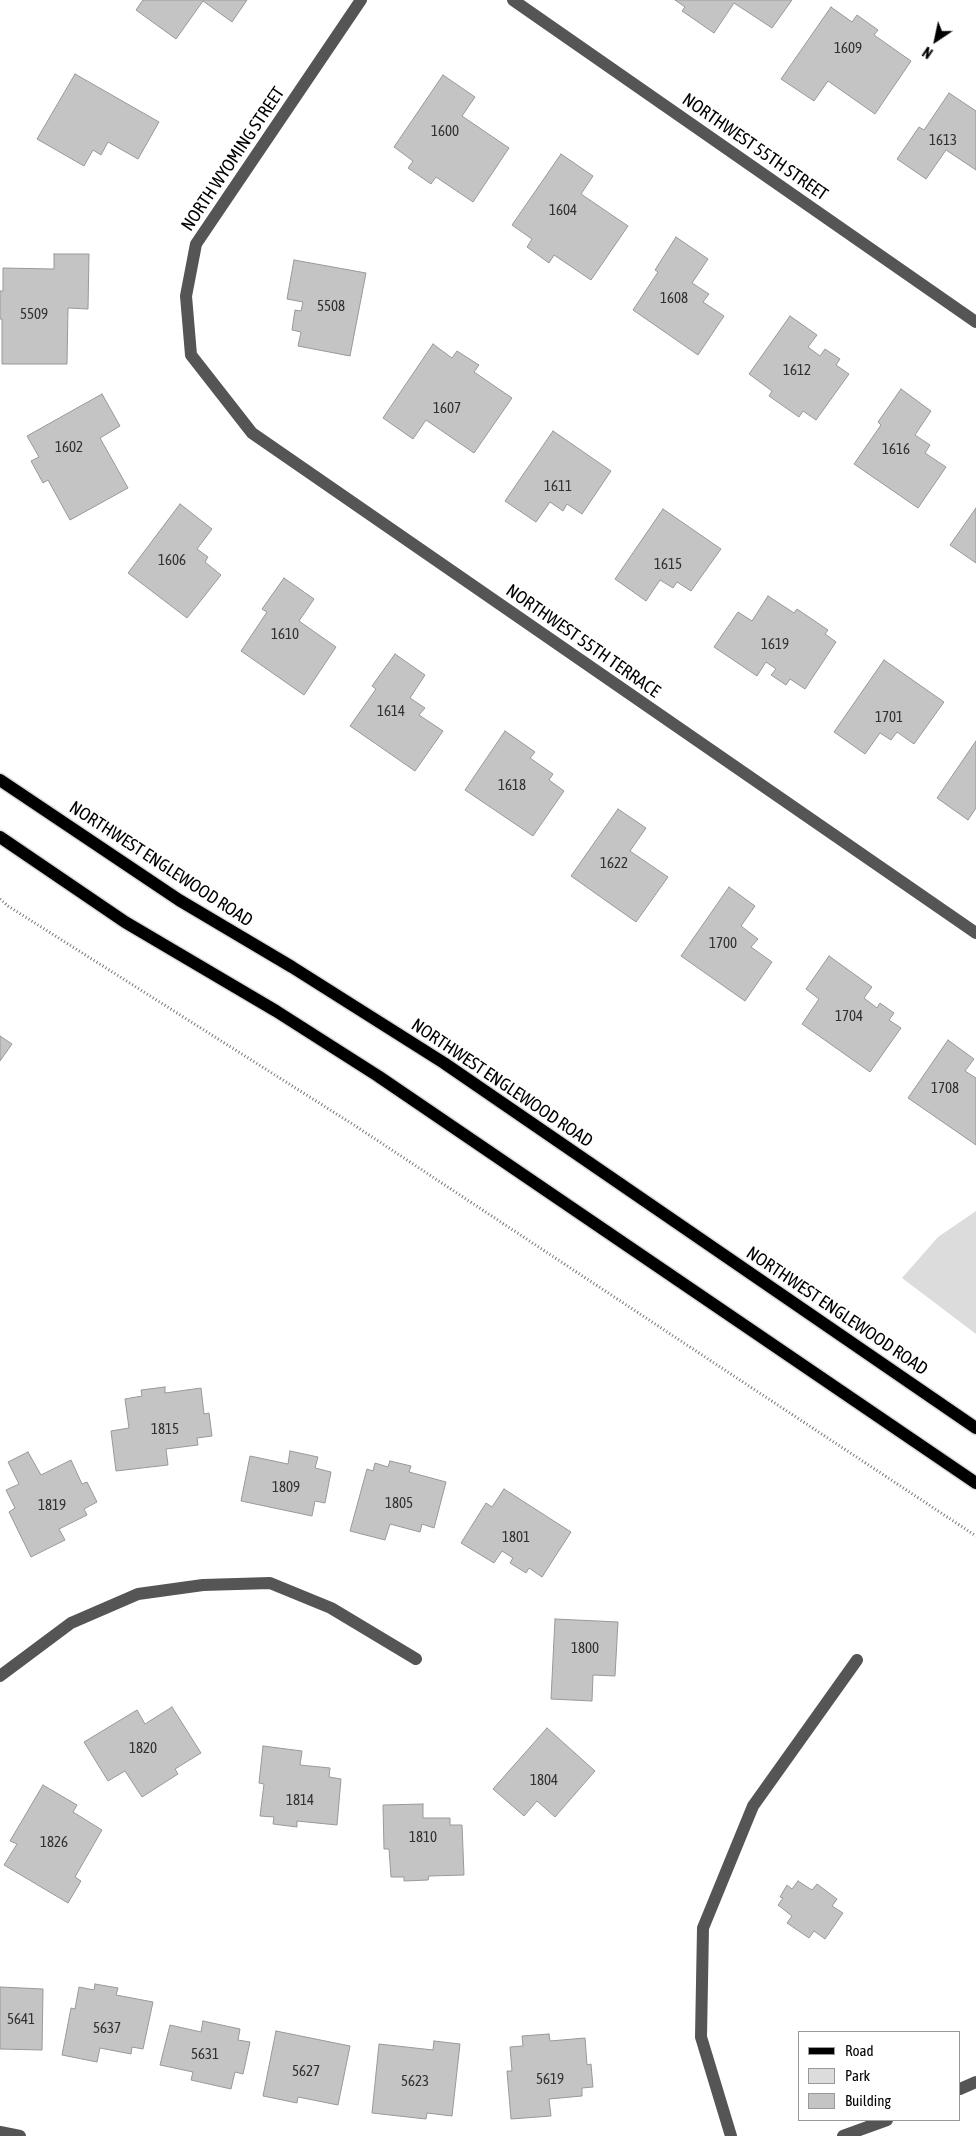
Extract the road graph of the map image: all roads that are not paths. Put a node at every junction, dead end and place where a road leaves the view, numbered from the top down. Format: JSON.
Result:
{"nodes":[{"id":1,"x":361,"y":0,"type":"edge"},
{"id":2,"x":513,"y":0,"type":"edge"},
{"id":3,"x":976,"y":322,"type":"edge"},
{"id":4,"x":191,"y":355,"type":"joint"},
{"id":5,"x":0,"y":780,"type":"edge"},
{"id":6,"x":0,"y":837,"type":"edge"},
{"id":7,"x":976,"y":933,"type":"edge"},
{"id":8,"x":976,"y":1428,"type":"edge"},
{"id":9,"x":976,"y":1483,"type":"edge"},
{"id":10,"x":416,"y":1659,"type":"dead end"},
{"id":11,"x":857,"y":1660,"type":"dead end"},
{"id":12,"x":0,"y":1676,"type":"edge"},
{"id":13,"x":976,"y":2082,"type":"edge"},
{"id":14,"x":961,"y":2089,"type":"edge"},
{"id":15,"x":883,"y":2121,"type":"edge"},
{"id":16,"x":0,"y":2132,"type":"edge"},
{"id":17,"x":20,"y":2136,"type":"edge"},
{"id":18,"x":731,"y":2136,"type":"edge"},
{"id":19,"x":843,"y":2136,"type":"edge"}],
"edges":[{"from":1,"to":4,"type":"street","name":"NORTH WYOMING STREET"},
{"from":2,"to":3,"type":"street","name":"NORTHWEST 55TH STREET"},
{"from":4,"to":7,"type":"street","name":"NORTHWEST 55TH TERRACE"},
{"from":5,"to":8,"type":"main road","name":"NORTHWEST ENGLEWOOD ROAD"},
{"from":6,"to":9,"type":"main road"},
{"from":10,"to":12,"type":"street"},
{"from":11,"to":18,"type":"street"},
{"from":13,"to":14,"type":"street"},
{"from":15,"to":19,"type":"street"},
{"from":16,"to":17,"type":"street"}]}
